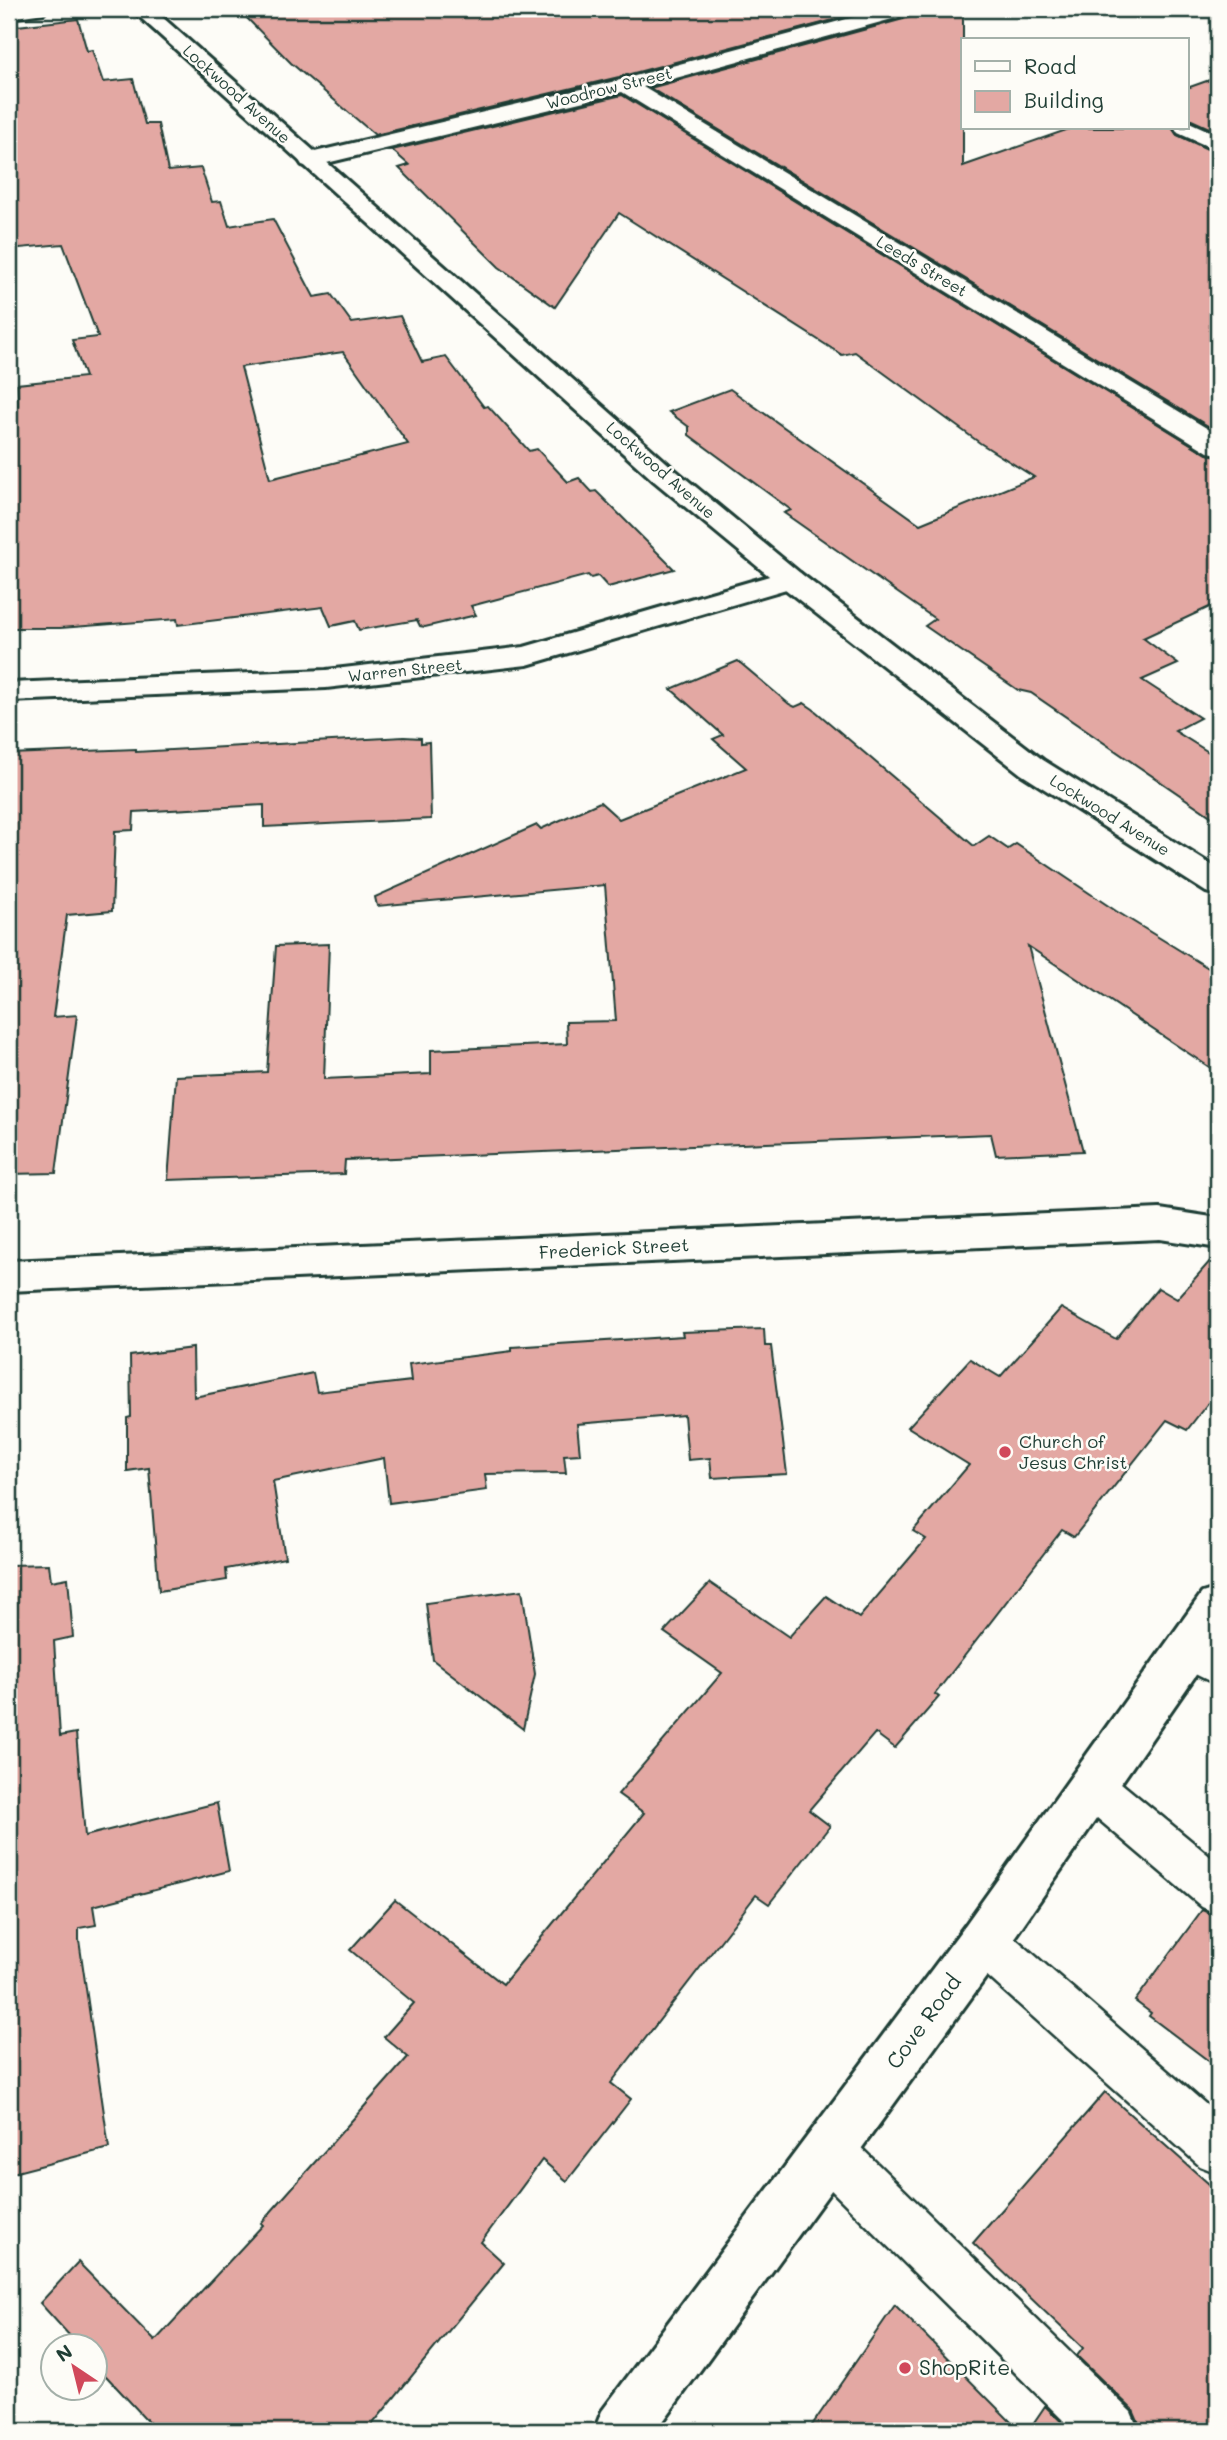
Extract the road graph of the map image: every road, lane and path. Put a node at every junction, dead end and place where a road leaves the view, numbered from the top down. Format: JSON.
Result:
{"nodes":[{"id":1,"x":37,"y":9,"type":"edge"},
{"id":2,"x":141,"y":9,"type":"edge"},
{"id":3,"x":907,"y":9,"type":"edge"},
{"id":4,"x":9,"y":12,"type":"edge"},
{"id":5,"x":625,"y":85,"type":"junction"},
{"id":6,"x":1188,"y":129,"type":"edge"},
{"id":7,"x":1218,"y":144,"type":"edge"},
{"id":8,"x":310,"y":160,"type":"junction"},
{"id":9,"x":1218,"y":446,"type":"edge"},
{"id":10,"x":790,"y":579,"type":"junction"},
{"id":11,"x":9,"y":692,"type":"edge"},
{"id":12,"x":1218,"y":884,"type":"edge"},
{"id":13,"x":1218,"y":1233,"type":"edge"},
{"id":14,"x":9,"y":1276,"type":"edge"},
{"id":15,"x":1218,"y":1607,"type":"edge"},
{"id":16,"x":1204,"y":1656,"type":"edge"},
{"id":17,"x":1093,"y":1787,"type":"junction"},
{"id":18,"x":1218,"y":1892,"type":"edge"},
{"id":19,"x":984,"y":1941,"type":"junction"},
{"id":20,"x":1218,"y":2148,"type":"edge"},
{"id":21,"x":829,"y":2152,"type":"junction"},
{"id":22,"x":622,"y":2431,"type":"edge"},
{"id":23,"x":1112,"y":2431,"type":"edge"}],
"edges":[{"from":1,"to":4,"type":"street"},
{"from":2,"to":8,"type":"street","name":"Lockwood Avenue"},
{"from":3,"to":5,"type":"street","name":"Woodrow Street"},
{"from":5,"to":8,"type":"street","name":"Woodrow Street"},
{"from":5,"to":9,"type":"street","name":"Leeds Street"},
{"from":6,"to":7,"type":"street"},
{"from":8,"to":10,"type":"street","name":"Lockwood Avenue"},
{"from":10,"to":11,"type":"street","name":"Warren Street"},
{"from":10,"to":12,"type":"street","name":"Lockwood Avenue"},
{"from":13,"to":14,"type":"street","name":"Frederick Street"},
{"from":15,"to":16,"type":"street","name":"Cove Road"},
{"from":16,"to":17,"type":"street","name":"Cove Road"},
{"from":17,"to":18,"type":"lane"},
{"from":17,"to":19,"type":"street","name":"Cove Road"},
{"from":19,"to":20,"type":"lane"},
{"from":19,"to":21,"type":"street","name":"Cove Road"},
{"from":21,"to":22,"type":"street","name":"Cove Road"},
{"from":21,"to":23,"type":"lane"}]}
